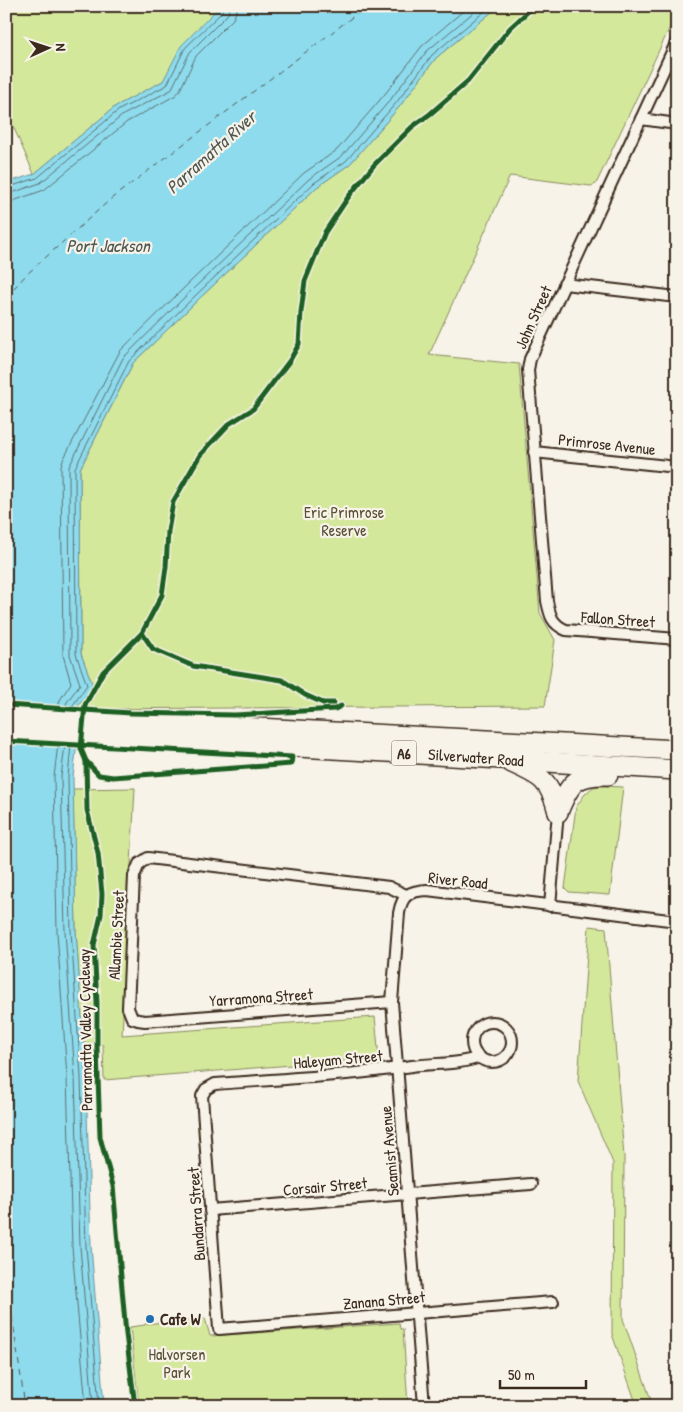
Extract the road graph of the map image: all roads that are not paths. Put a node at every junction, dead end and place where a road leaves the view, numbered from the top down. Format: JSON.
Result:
{"nodes":[{"id":1,"x":677,"y":41,"type":"edge"},
{"id":2,"x":640,"y":119,"type":"junction"},
{"id":3,"x":677,"y":124,"type":"edge"},
{"id":4,"x":564,"y":284,"type":"junction"},
{"id":5,"x":677,"y":297,"type":"edge"},
{"id":6,"x":534,"y":452,"type":"junction"},
{"id":7,"x":677,"y":467,"type":"edge"},
{"id":8,"x":558,"y":627,"type":"joint"},
{"id":9,"x":677,"y":639,"type":"edge"},
{"id":10,"x":6,"y":715,"type":"edge"},
{"id":11,"x":131,"y":730,"type":"junction"},
{"id":12,"x":6,"y":731,"type":"edge"},
{"id":13,"x":677,"y":750,"type":"edge"},
{"id":14,"x":500,"y":758,"type":"junction"},
{"id":15,"x":677,"y":770,"type":"edge"},
{"id":16,"x":677,"y":779,"type":"edge"},
{"id":17,"x":558,"y":812,"type":"junction"},
{"id":18,"x":148,"y":858,"type":"joint"},
{"id":19,"x":406,"y":895,"type":"junction"},
{"id":20,"x":550,"y":906,"type":"junction"},
{"id":21,"x":677,"y":921,"type":"edge"},
{"id":22,"x":392,"y":1002,"type":"junction"},
{"id":23,"x":132,"y":1018,"type":"joint"},
{"id":24,"x":480,"y":1057,"type":"dead end"},
{"id":25,"x":398,"y":1069,"type":"junction"},
{"id":26,"x":202,"y":1096,"type":"joint"},
{"id":27,"x":531,"y":1184,"type":"dead end"},
{"id":28,"x":408,"y":1194,"type":"junction"},
{"id":29,"x":210,"y":1210,"type":"junction"},
{"id":30,"x":552,"y":1302,"type":"dead end"},
{"id":31,"x":416,"y":1312,"type":"junction"},
{"id":32,"x":219,"y":1329,"type":"joint"},
{"id":33,"x":424,"y":1406,"type":"edge"}],
"edges":[{"from":1,"to":2,"type":"street","name":"John Street"},
{"from":2,"to":3,"type":"street"},
{"from":2,"to":4,"type":"street","name":"John Street"},
{"from":4,"to":5,"type":"street"},
{"from":4,"to":6,"type":"street","name":"John Street"},
{"from":6,"to":7,"type":"street","name":"Primrose Avenue"},
{"from":6,"to":8,"type":"street","name":"John Street"},
{"from":8,"to":9,"type":"street","name":"Fallon Street"},
{"from":10,"to":11,"type":"highway","name":"Silverwater Road","number":"A6"},
{"from":11,"to":12,"type":"highway","name":"Silverwater Road","number":"A6"},
{"from":11,"to":13,"type":"highway","name":"Silverwater Road","number":"A6"},
{"from":11,"to":14,"type":"highway","name":"Silverwater Road","number":"A6"},
{"from":14,"to":15,"type":"highway","name":"Silverwater Road","number":"A6"},
{"from":14,"to":17,"type":"highway"},
{"from":16,"to":17,"type":"highway"},
{"from":17,"to":20,"type":"street"},
{"from":18,"to":19,"type":"street","name":"River Road"},
{"from":18,"to":23,"type":"street","name":"Allambie Street"},
{"from":19,"to":20,"type":"street","name":"River Road"},
{"from":19,"to":22,"type":"street","name":"Seamist Avenue"},
{"from":20,"to":21,"type":"street","name":"River Road"},
{"from":22,"to":23,"type":"street","name":"Yarramona Street"},
{"from":22,"to":25,"type":"street","name":"Seamist Avenue"},
{"from":24,"to":25,"type":"street","name":"Haleyam Street"},
{"from":25,"to":26,"type":"street","name":"Haleyam Street"},
{"from":25,"to":28,"type":"street","name":"Seamist Avenue"},
{"from":26,"to":29,"type":"street","name":"Bundarra Street"},
{"from":27,"to":28,"type":"street","name":"Corsair Street"},
{"from":28,"to":29,"type":"street","name":"Corsair Street"},
{"from":28,"to":31,"type":"street","name":"Seamist Avenue"},
{"from":29,"to":32,"type":"street","name":"Bundarra Street"},
{"from":30,"to":31,"type":"street","name":"Zanana Street"},
{"from":31,"to":32,"type":"street","name":"Zanana Street"},
{"from":31,"to":33,"type":"street","name":"Seamist Avenue"}]}
